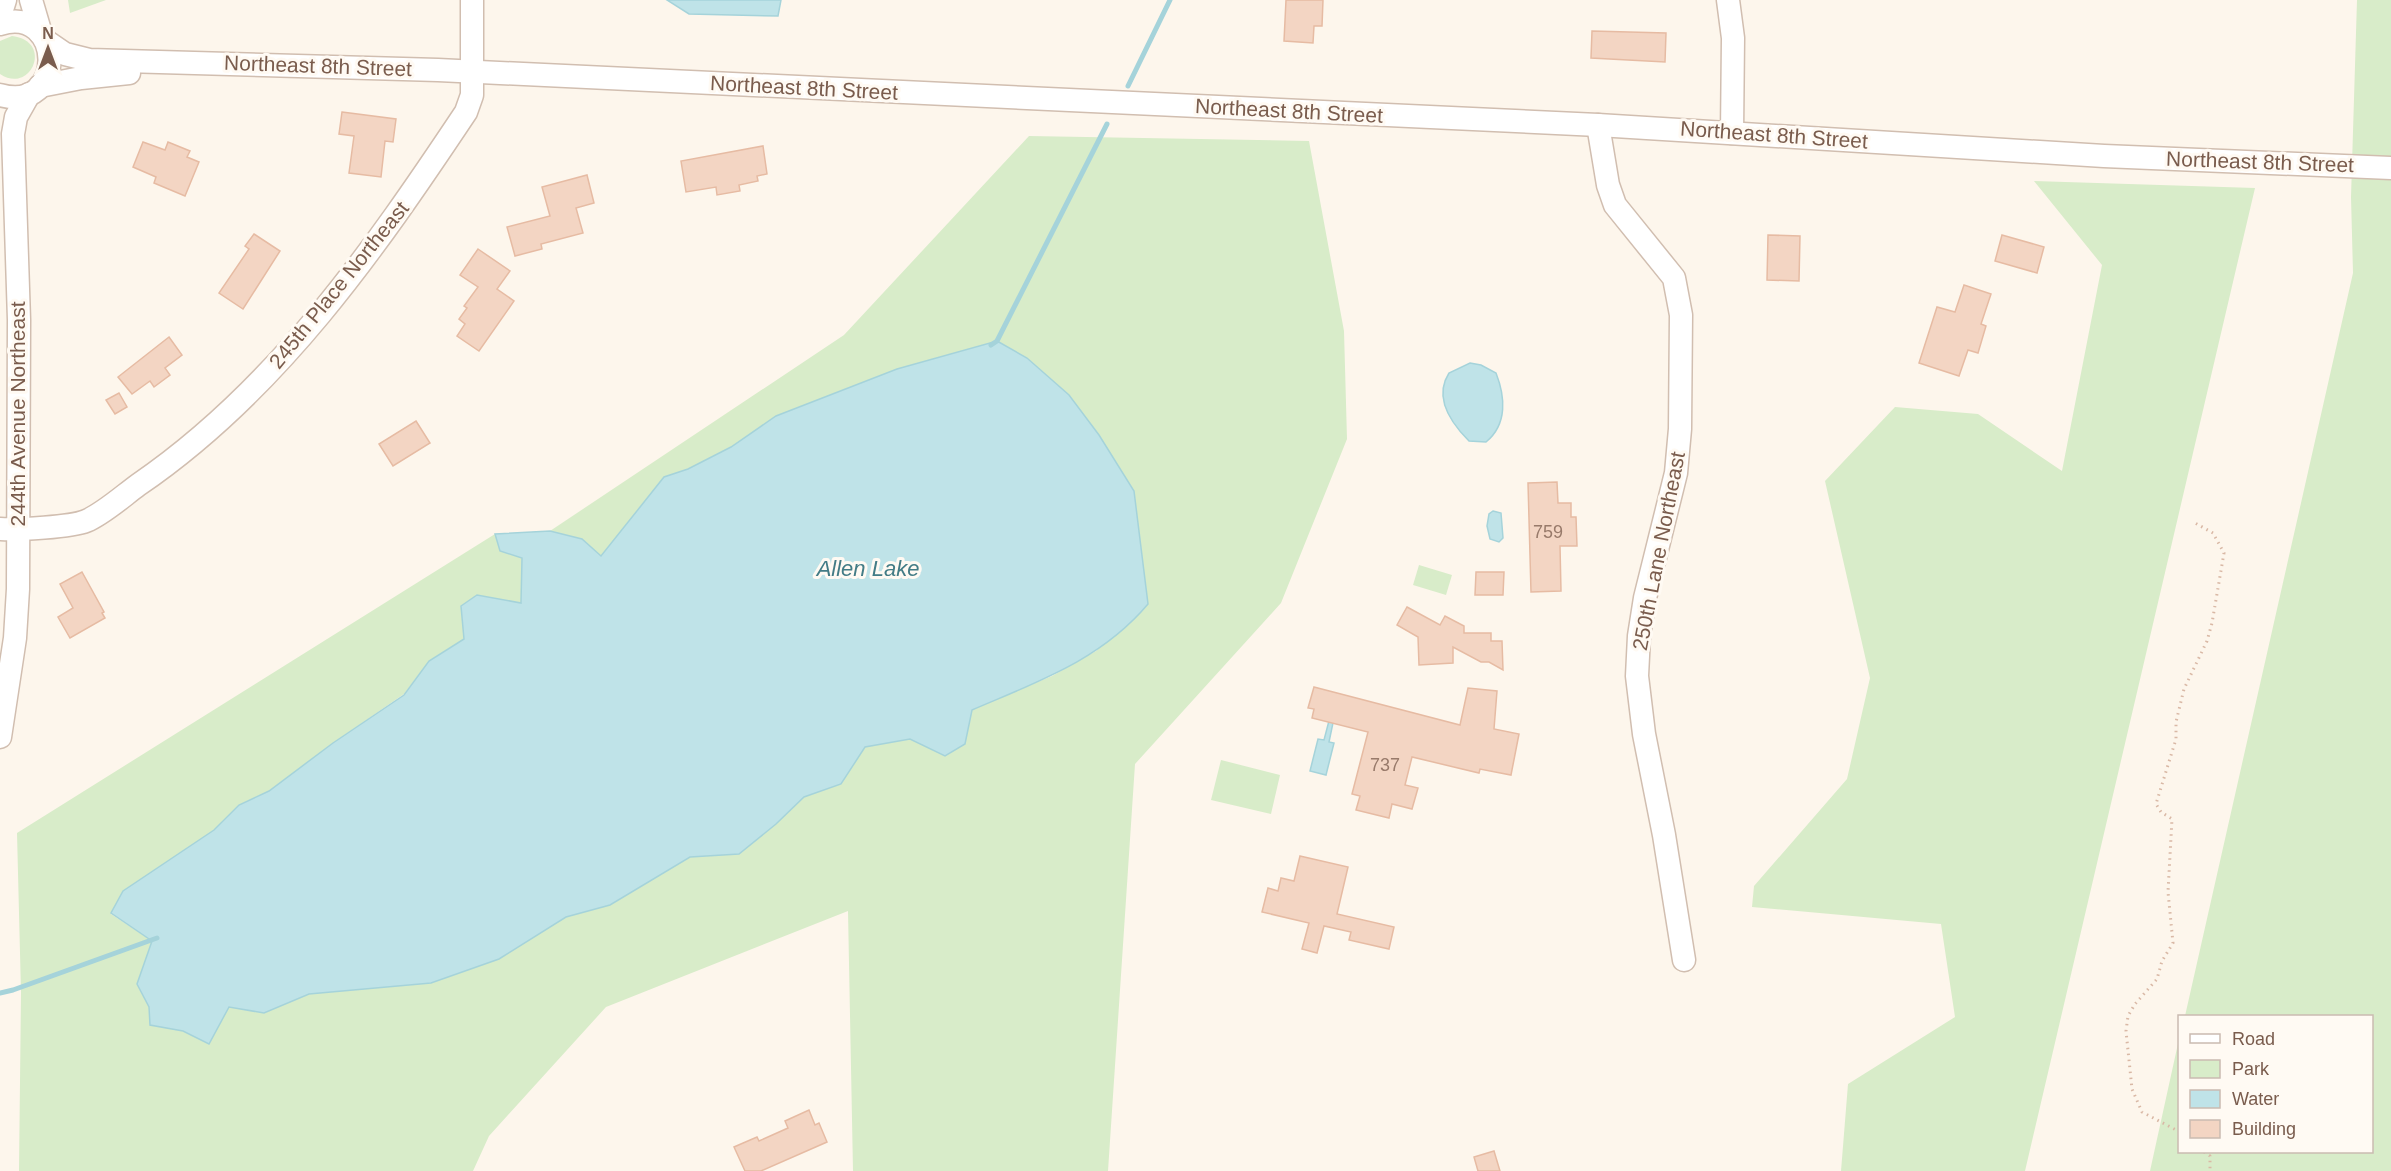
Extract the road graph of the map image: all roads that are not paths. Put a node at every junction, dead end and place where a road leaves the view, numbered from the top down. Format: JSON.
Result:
{"nodes":[{"id":1,"x":5,"y":0,"type":"edge"},
{"id":2,"x":31,"y":0,"type":"edge"},
{"id":3,"x":472,"y":0,"type":"edge"},
{"id":4,"x":1728,"y":0,"type":"edge"},
{"id":5,"x":0,"y":16,"type":"edge"},
{"id":6,"x":0,"y":24,"type":"edge"},
{"id":7,"x":43,"y":37,"type":"junction"},
{"id":8,"x":187,"y":63,"type":"junction"},
{"id":9,"x":472,"y":72,"type":"junction"},
{"id":10,"x":35,"y":90,"type":"junction"},
{"id":11,"x":0,"y":95,"type":"edge"},
{"id":12,"x":1598,"y":124,"type":"junction"},
{"id":13,"x":1732,"y":133,"type":"junction"},
{"id":14,"x":2391,"y":168,"type":"edge"},
{"id":15,"x":9,"y":529,"type":"edge"},
{"id":16,"x":8,"y":638,"type":"edge"},
{"id":17,"x":0,"y":737,"type":"edge"},
{"id":18,"x":1684,"y":960,"type":"dead end"}],
"edges":[{"from":1,"to":5,"type":"street"},
{"from":2,"to":7,"type":"street"},
{"from":3,"to":9,"type":"street","name":"245th Place Northeast"},
{"from":4,"to":13,"type":"street"},
{"from":6,"to":7,"type":"street","name":"Northeast 8th Street"},
{"from":7,"to":8,"type":"street","name":"Northeast 8th Street"},
{"from":7,"to":10,"type":"street","name":"244th Avenue Northeast"},
{"from":8,"to":9,"type":"street","name":"Northeast 8th Street"},
{"from":8,"to":10,"type":"street","name":"Northeast 8th Street"},
{"from":9,"to":12,"type":"street","name":"Northeast 8th Street"},
{"from":9,"to":15,"type":"street","name":"245th Place Northeast"},
{"from":10,"to":11,"type":"street","name":"Northeast 8th Street"},
{"from":10,"to":15,"type":"street","name":"244th Avenue Northeast"},
{"from":12,"to":13,"type":"street","name":"Northeast 8th Street"},
{"from":12,"to":18,"type":"street","name":"250th Lane Northeast"},
{"from":13,"to":14,"type":"street","name":"Northeast 8th Street"},
{"from":15,"to":16,"type":"street","name":"244th Avenue Northeast"},
{"from":16,"to":17,"type":"street","name":"244th Avenue Northeast"}]}
